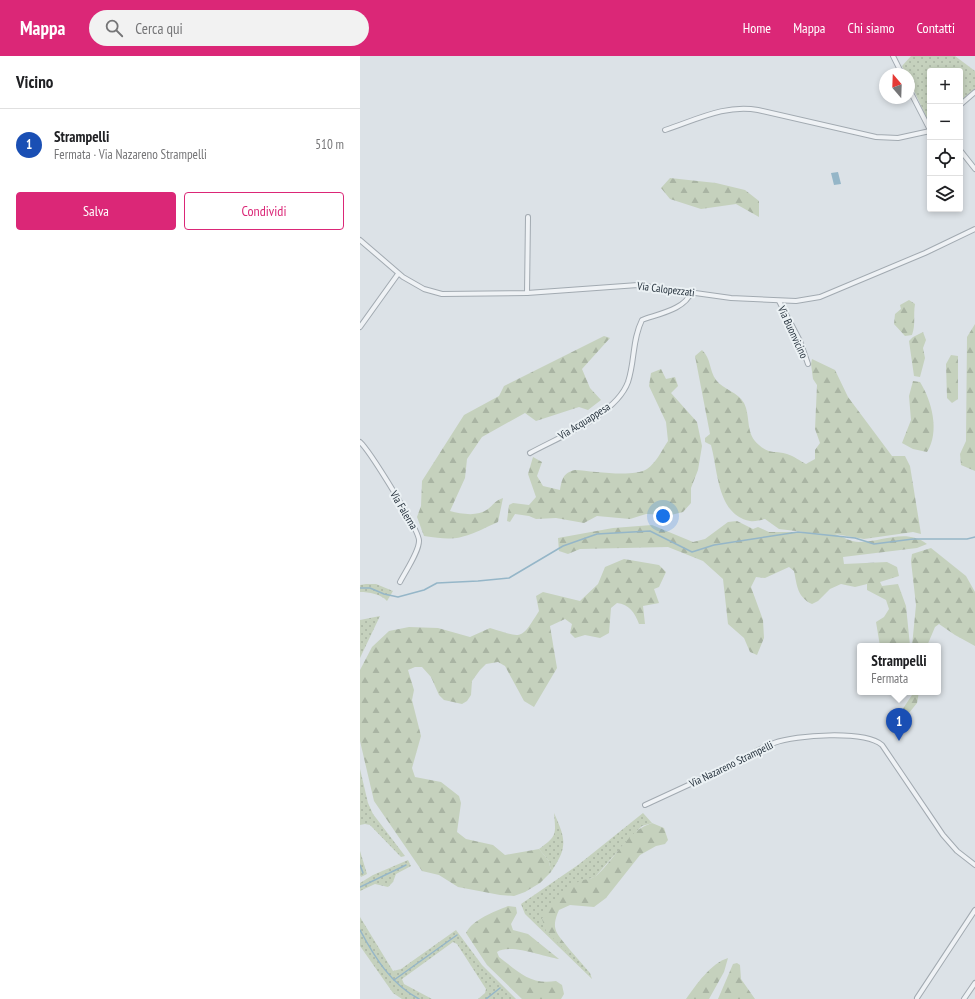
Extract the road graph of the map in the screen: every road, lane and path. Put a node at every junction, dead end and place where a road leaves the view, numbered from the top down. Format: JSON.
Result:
{"nodes":[{"id":1,"x":893,"y":56,"type":"edge"},
{"id":2,"x":899,"y":68,"type":"edge"},
{"id":3,"x":975,"y":92,"type":"edge"},
{"id":4,"x":915,"y":101,"type":"edge"},
{"id":5,"x":961,"y":104,"type":"edge"},
{"id":6,"x":927,"y":125,"type":"edge"},
{"id":7,"x":665,"y":130,"type":"dead end"},
{"id":8,"x":927,"y":132,"type":"edge"},
{"id":9,"x":963,"y":154,"type":"edge"},
{"id":10,"x":975,"y":169,"type":"edge"},
{"id":11,"x":528,"y":217,"type":"dead end"},
{"id":12,"x":975,"y":229,"type":"edge"},
{"id":13,"x":360,"y":240,"type":"edge"},
{"id":14,"x":398,"y":274,"type":"junction"},
{"id":15,"x":691,"y":292,"type":"junction"},
{"id":16,"x":527,"y":293,"type":"junction"},
{"id":17,"x":779,"y":301,"type":"junction"},
{"id":18,"x":360,"y":327,"type":"edge"},
{"id":19,"x":808,"y":364,"type":"dead end"},
{"id":20,"x":360,"y":442,"type":"edge"},
{"id":21,"x":530,"y":453,"type":"dead end"},
{"id":22,"x":400,"y":582,"type":"dead end"},
{"id":23,"x":645,"y":805,"type":"dead end"},
{"id":24,"x":975,"y":865,"type":"edge"},
{"id":25,"x":975,"y":910,"type":"edge"},
{"id":26,"x":975,"y":983,"type":"edge"},
{"id":27,"x":917,"y":998,"type":"edge"},
{"id":28,"x":964,"y":999,"type":"edge"}],
"edges":[{"from":1,"to":2,"type":"street"},
{"from":3,"to":5,"type":"street"},
{"from":4,"to":6,"type":"street"},
{"from":7,"to":8,"type":"street"},
{"from":9,"to":10,"type":"street"},
{"from":11,"to":16,"type":"street"},
{"from":12,"to":17,"type":"street","name":"Via Calopezzati"},
{"from":13,"to":14,"type":"street","name":"Via Calopezzati"},
{"from":14,"to":16,"type":"street","name":"Via Calopezzati"},
{"from":14,"to":18,"type":"street"},
{"from":15,"to":16,"type":"street","name":"Via Calopezzati"},
{"from":15,"to":17,"type":"street","name":"Via Calopezzati"},
{"from":15,"to":21,"type":"street","name":"Via Acquappesa"},
{"from":17,"to":19,"type":"street","name":"Via Buonvicino"},
{"from":20,"to":22,"type":"street","name":"Via Falerna"},
{"from":23,"to":24,"type":"street","name":"Via Nazareno Strampelli"},
{"from":25,"to":27,"type":"street"},
{"from":26,"to":28,"type":"street"}]}
